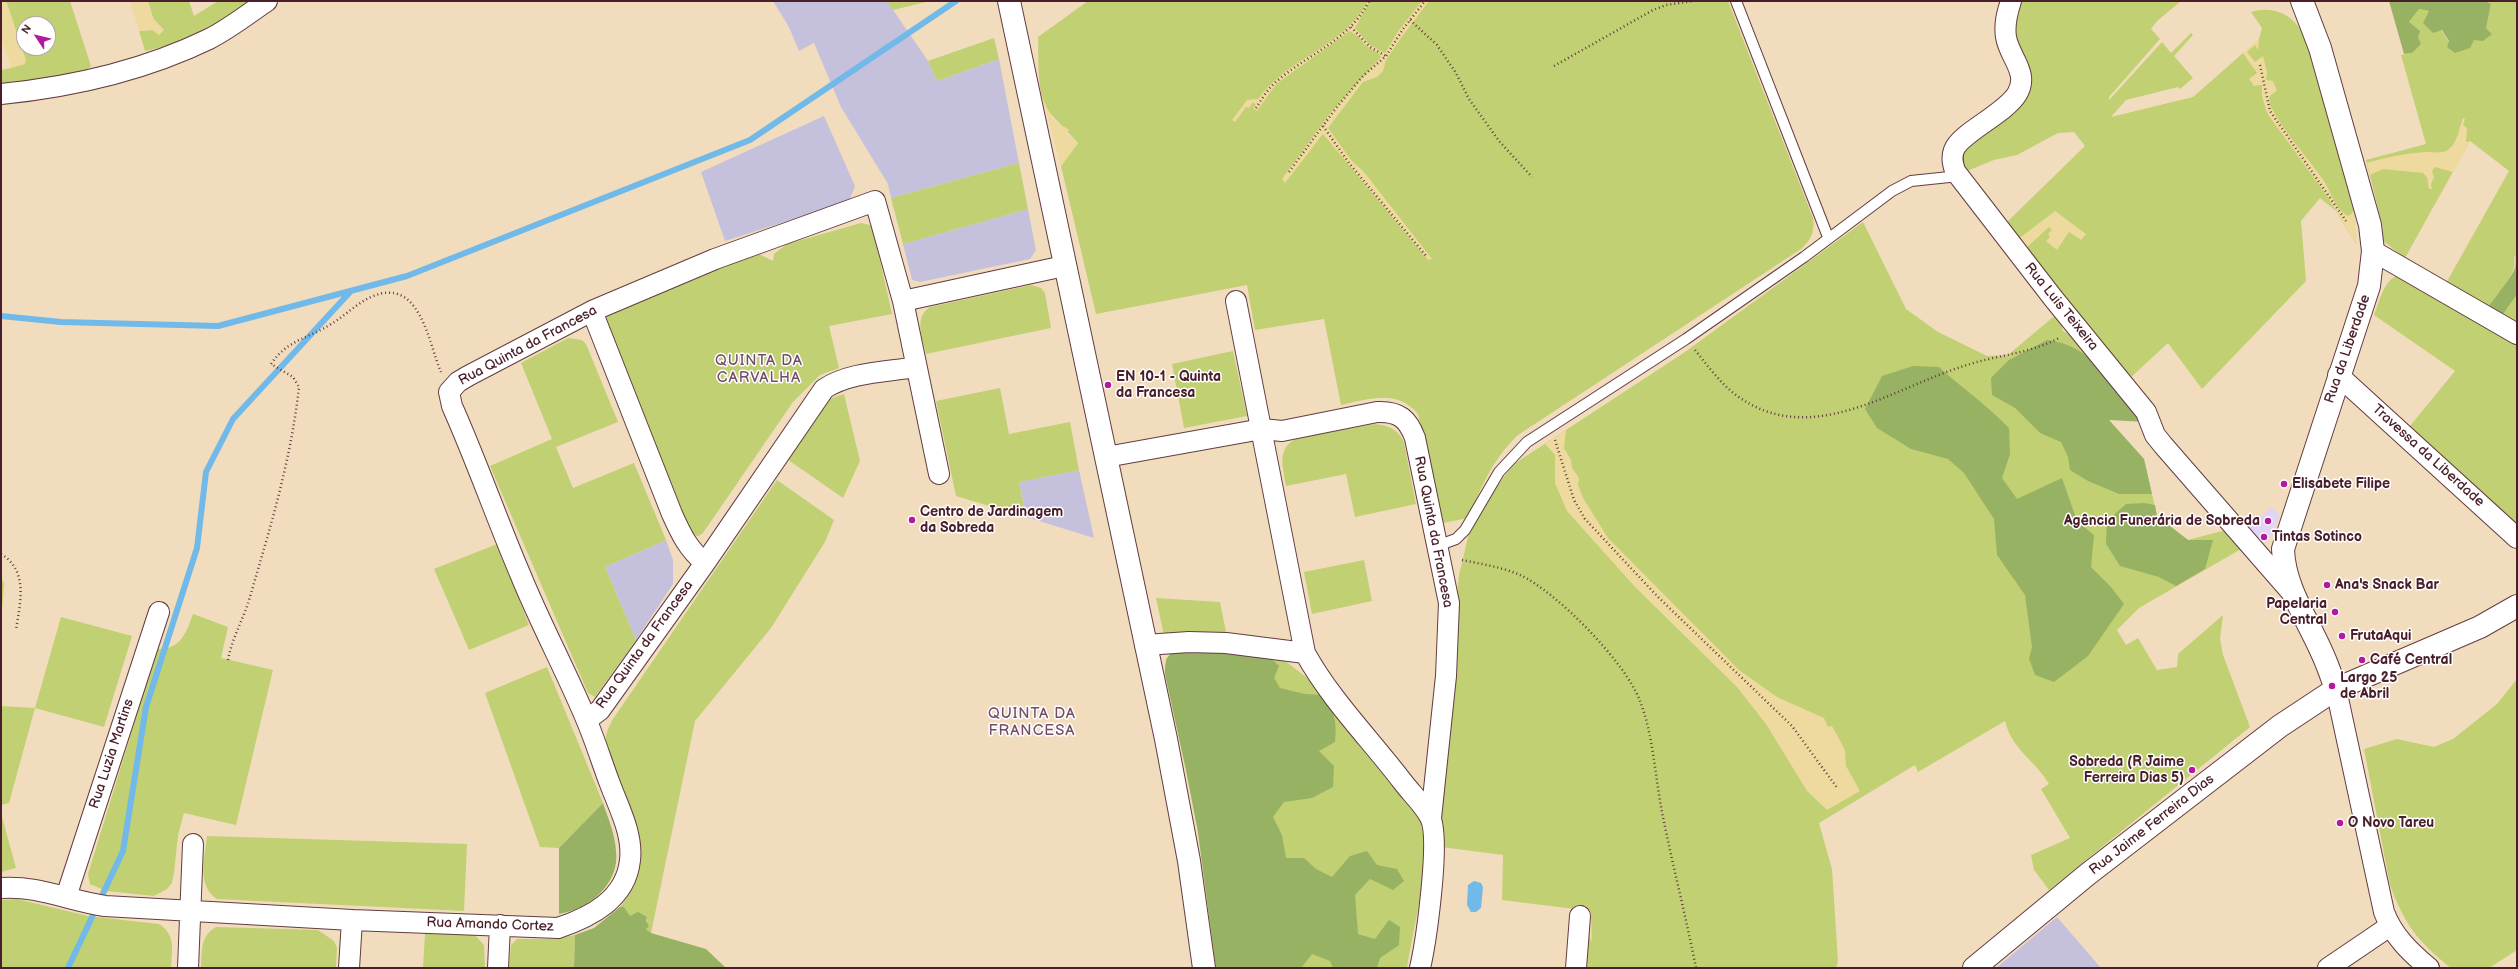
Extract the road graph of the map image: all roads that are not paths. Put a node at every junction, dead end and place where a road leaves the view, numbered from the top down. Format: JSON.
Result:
{"nodes":[{"id":1,"x":267,"y":1,"type":"edge"},
{"id":2,"x":1009,"y":1,"type":"edge"},
{"id":3,"x":1736,"y":1,"type":"edge"},
{"id":4,"x":2011,"y":1,"type":"edge"},
{"id":5,"x":2302,"y":1,"type":"edge"},
{"id":6,"x":1,"y":94,"type":"edge"},
{"id":7,"x":1959,"y":176,"type":"junction"},
{"id":8,"x":1828,"y":237,"type":"junction"},
{"id":9,"x":2373,"y":250,"type":"junction"},
{"id":10,"x":1064,"y":266,"type":"junction"},
{"id":11,"x":903,"y":301,"type":"junction"},
{"id":12,"x":1236,"y":301,"type":"dead end"},
{"id":13,"x":592,"y":311,"type":"junction"},
{"id":14,"x":2517,"y":334,"type":"edge"},
{"id":15,"x":916,"y":367,"type":"junction"},
{"id":16,"x":2338,"y":374,"type":"junction"},
{"id":17,"x":1262,"y":430,"type":"junction"},
{"id":18,"x":1106,"y":457,"type":"junction"},
{"id":19,"x":939,"y":474,"type":"dead end"},
{"id":20,"x":2517,"y":538,"type":"edge"},
{"id":21,"x":1438,"y":551,"type":"junction"},
{"id":22,"x":705,"y":563,"type":"junction"},
{"id":23,"x":2296,"y":599,"type":"junction"},
{"id":24,"x":2517,"y":606,"type":"edge"},
{"id":25,"x":159,"y":612,"type":"dead end"},
{"id":26,"x":1145,"y":645,"type":"junction"},
{"id":27,"x":1305,"y":653,"type":"junction"},
{"id":28,"x":2336,"y":689,"type":"junction"},
{"id":29,"x":587,"y":720,"type":"junction"},
{"id":30,"x":594,"y":740,"type":"joint"},
{"id":31,"x":1431,"y":818,"type":"junction"},
{"id":32,"x":193,"y":844,"type":"dead end"},
{"id":33,"x":1,"y":888,"type":"edge"},
{"id":34,"x":66,"y":897,"type":"junction"},
{"id":35,"x":190,"y":912,"type":"junction"},
{"id":36,"x":1580,"y":916,"type":"dead end"},
{"id":37,"x":352,"y":920,"type":"junction"},
{"id":38,"x":500,"y":925,"type":"junction"},
{"id":39,"x":2390,"y":926,"type":"junction"},
{"id":40,"x":188,"y":968,"type":"edge"},
{"id":41,"x":349,"y":968,"type":"edge"},
{"id":42,"x":498,"y":968,"type":"edge"},
{"id":43,"x":1204,"y":968,"type":"edge"},
{"id":44,"x":1420,"y":968,"type":"edge"},
{"id":45,"x":1576,"y":968,"type":"edge"},
{"id":46,"x":1974,"y":968,"type":"edge"},
{"id":47,"x":2328,"y":968,"type":"edge"},
{"id":48,"x":2429,"y":968,"type":"edge"}],
"edges":[{"from":1,"to":6,"type":"street"},
{"from":2,"to":10,"type":"street"},
{"from":3,"to":8,"type":"lane"},
{"from":4,"to":7,"type":"street","name":"Rua Luis Teixeira"},
{"from":5,"to":9,"type":"street","name":"Rua da Liberdade"},
{"from":7,"to":8,"type":"lane"},
{"from":7,"to":23,"type":"street","name":"Rua Luis Teixeira"},
{"from":8,"to":21,"type":"lane"},
{"from":9,"to":14,"type":"street"},
{"from":9,"to":16,"type":"street","name":"Rua da Liberdade"},
{"from":10,"to":11,"type":"street"},
{"from":10,"to":18,"type":"street"},
{"from":11,"to":13,"type":"street","name":"Rua Quinta da Francesa"},
{"from":11,"to":15,"type":"street"},
{"from":12,"to":17,"type":"street"},
{"from":13,"to":22,"type":"street"},
{"from":13,"to":29,"type":"street","name":"Rua Quinta da Francesa"},
{"from":15,"to":19,"type":"street"},
{"from":15,"to":22,"type":"street","name":"Rua Quinta da Francesa"},
{"from":16,"to":20,"type":"street","name":"Travessa da Liberdade"},
{"from":16,"to":23,"type":"street","name":"Rua da Liberdade"},
{"from":17,"to":18,"type":"street","name":"Rua Quinta da Francesa"},
{"from":17,"to":21,"type":"street","name":"Rua Quinta da Francesa"},
{"from":17,"to":27,"type":"street"},
{"from":18,"to":26,"type":"street"},
{"from":21,"to":31,"type":"street","name":"Rua Quinta da Francesa"},
{"from":22,"to":29,"type":"street","name":"Rua Quinta da Francesa"},
{"from":23,"to":28,"type":"street","name":"Rua da Liberdade"},
{"from":24,"to":28,"type":"street","name":"Rua Jaime Ferreira Dias"},
{"from":25,"to":34,"type":"street","name":"Rua Luzia Martins"},
{"from":26,"to":27,"type":"street"},
{"from":26,"to":43,"type":"street"},
{"from":27,"to":31,"type":"street"},
{"from":28,"to":39,"type":"street"},
{"from":28,"to":46,"type":"street","name":"Rua Jaime Ferreira Dias"},
{"from":29,"to":30,"type":"street","name":"Rua Quinta da Francesa"},
{"from":30,"to":38,"type":"street","name":"Rua Amando Cortez"},
{"from":31,"to":44,"type":"street","name":"Rua Quinta da Francesa"},
{"from":32,"to":35,"type":"street"},
{"from":33,"to":34,"type":"street","name":"Rua Amando Cortez"},
{"from":34,"to":35,"type":"street","name":"Rua Amando Cortez"},
{"from":35,"to":37,"type":"street","name":"Rua Amando Cortez"},
{"from":35,"to":40,"type":"street"},
{"from":36,"to":45,"type":"street"},
{"from":37,"to":38,"type":"street","name":"Rua Amando Cortez"},
{"from":37,"to":41,"type":"street"},
{"from":38,"to":42,"type":"street"},
{"from":39,"to":47,"type":"street"},
{"from":39,"to":48,"type":"street"}]}
